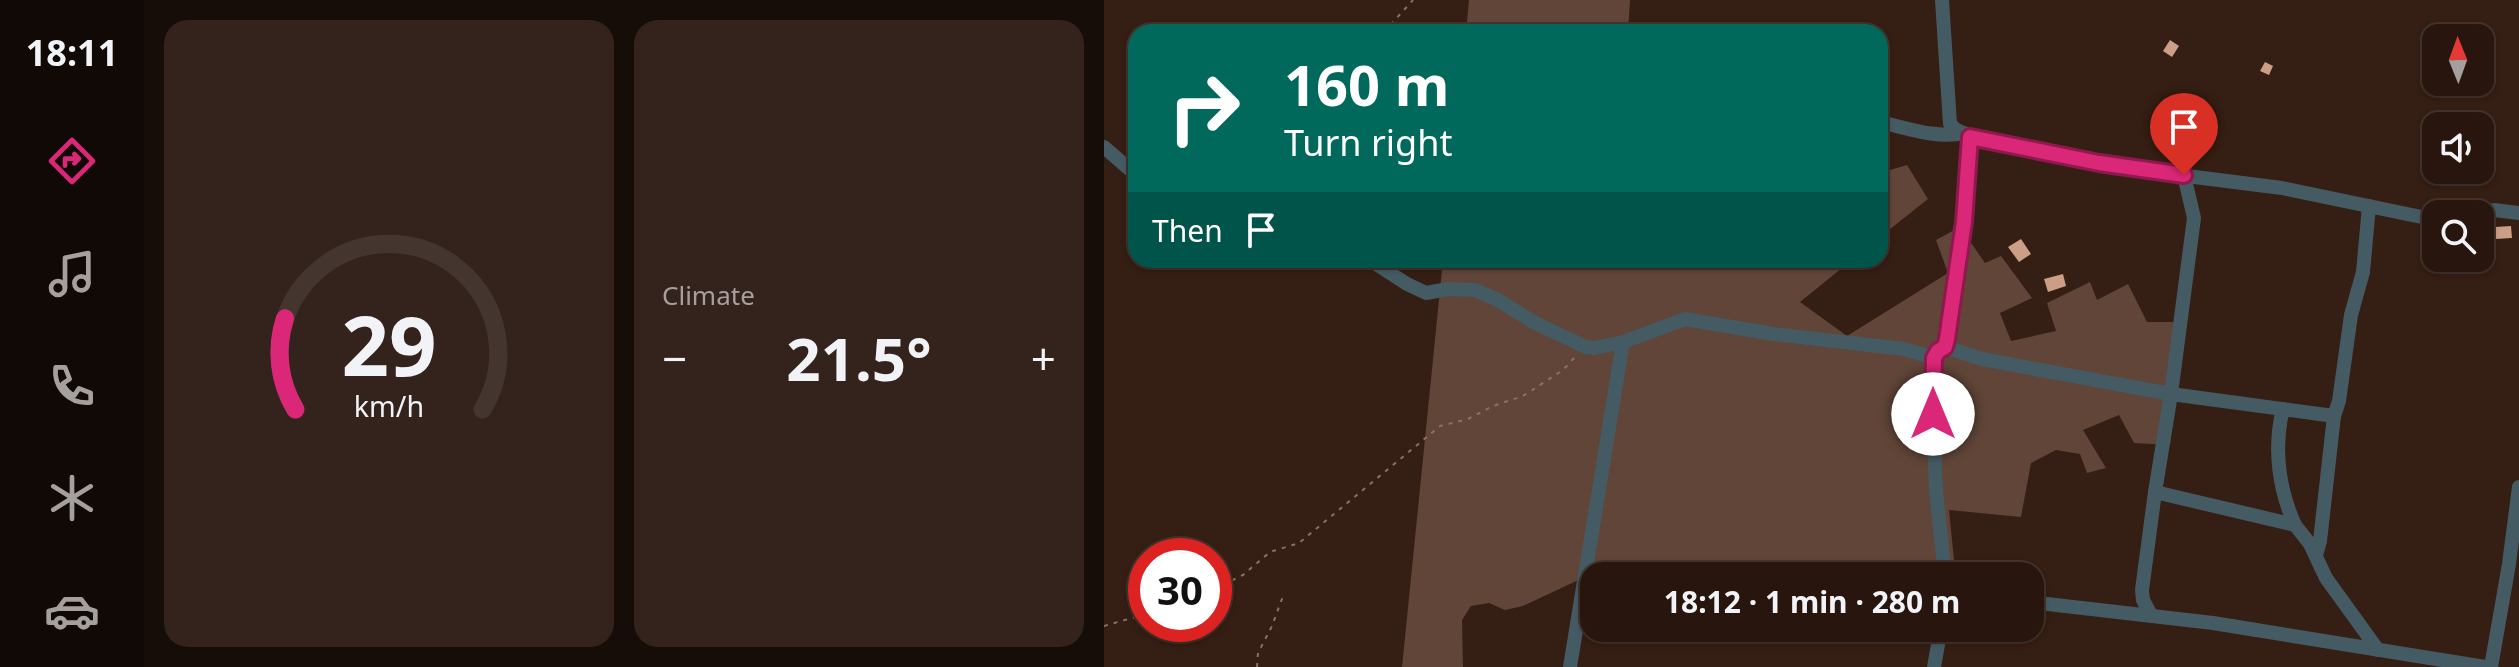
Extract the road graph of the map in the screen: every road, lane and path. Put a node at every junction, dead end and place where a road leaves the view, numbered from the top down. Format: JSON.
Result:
{"nodes":[{"id":1,"x":1413,"y":0,"type":"edge"},
{"id":2,"x":1942,"y":0,"type":"edge"},
{"id":3,"x":1391,"y":24,"type":"edge"},
{"id":4,"x":1888,"y":124,"type":"edge"},
{"id":5,"x":1967,"y":135,"type":"junction"},
{"id":6,"x":1104,"y":147,"type":"edge"},
{"id":7,"x":1128,"y":168,"type":"edge"},
{"id":8,"x":2184,"y":175,"type":"junction"},
{"id":9,"x":2369,"y":206,"type":"junction"},
{"id":10,"x":2494,"y":210,"type":"edge"},
{"id":11,"x":2519,"y":213,"type":"edge"},
{"id":12,"x":2422,"y":217,"type":"edge"},
{"id":13,"x":1382,"y":268,"type":"edge"},
{"id":14,"x":1623,"y":342,"type":"junction"},
{"id":15,"x":1586,"y":347,"type":"junction"},
{"id":16,"x":1945,"y":347,"type":"junction"},
{"id":17,"x":1934,"y":358,"type":"junction"},
{"id":18,"x":2171,"y":394,"type":"junction"},
{"id":19,"x":2283,"y":409,"type":"junction"},
{"id":20,"x":2334,"y":416,"type":"junction"},
{"id":21,"x":2519,"y":487,"type":"edge"},
{"id":22,"x":2155,"y":492,"type":"junction"},
{"id":23,"x":2295,"y":525,"type":"junction"},
{"id":24,"x":2316,"y":555,"type":"junction"},
{"id":25,"x":1944,"y":562,"type":"edge"},
{"id":26,"x":2514,"y":564,"type":"edge"},
{"id":27,"x":1232,"y":580,"type":"edge"},
{"id":28,"x":1283,"y":596,"type":"dead end"},
{"id":29,"x":2044,"y":604,"type":"edge"},
{"id":30,"x":2151,"y":615,"type":"junction"},
{"id":31,"x":1128,"y":619,"type":"edge"},
{"id":32,"x":1104,"y":626,"type":"edge"},
{"id":33,"x":1938,"y":642,"type":"edge"},
{"id":34,"x":2378,"y":650,"type":"junction"},
{"id":35,"x":1257,"y":667,"type":"edge"},
{"id":36,"x":1570,"y":667,"type":"edge"},
{"id":37,"x":1934,"y":667,"type":"edge"},
{"id":38,"x":2488,"y":667,"type":"edge"}],
"edges":[{"from":1,"to":3,"type":"path"},
{"from":2,"to":5,"type":"street"},
{"from":4,"to":5,"type":"street"},
{"from":5,"to":8,"type":"street"},
{"from":5,"to":16,"type":"street"},
{"from":6,"to":7,"type":"street"},
{"from":8,"to":9,"type":"street"},
{"from":8,"to":18,"type":"street"},
{"from":9,"to":12,"type":"street"},
{"from":9,"to":20,"type":"street"},
{"from":10,"to":11,"type":"street"},
{"from":13,"to":15,"type":"street"},
{"from":14,"to":15,"type":"street"},
{"from":14,"to":17,"type":"street"},
{"from":14,"to":36,"type":"street"},
{"from":15,"to":27,"type":"path"},
{"from":16,"to":17,"type":"street"},
{"from":16,"to":18,"type":"street"},
{"from":17,"to":25,"type":"street"},
{"from":18,"to":19,"type":"street"},
{"from":18,"to":22,"type":"street"},
{"from":19,"to":20,"type":"street"},
{"from":19,"to":23,"type":"street"},
{"from":20,"to":24,"type":"street"},
{"from":21,"to":26,"type":"street"},
{"from":22,"to":23,"type":"street"},
{"from":22,"to":30,"type":"street"},
{"from":23,"to":24,"type":"street"},
{"from":24,"to":34,"type":"street"},
{"from":26,"to":38,"type":"street"},
{"from":28,"to":35,"type":"path"},
{"from":29,"to":30,"type":"street"},
{"from":30,"to":34,"type":"street"},
{"from":31,"to":32,"type":"path"},
{"from":33,"to":37,"type":"street"},
{"from":34,"to":38,"type":"street"}]}
